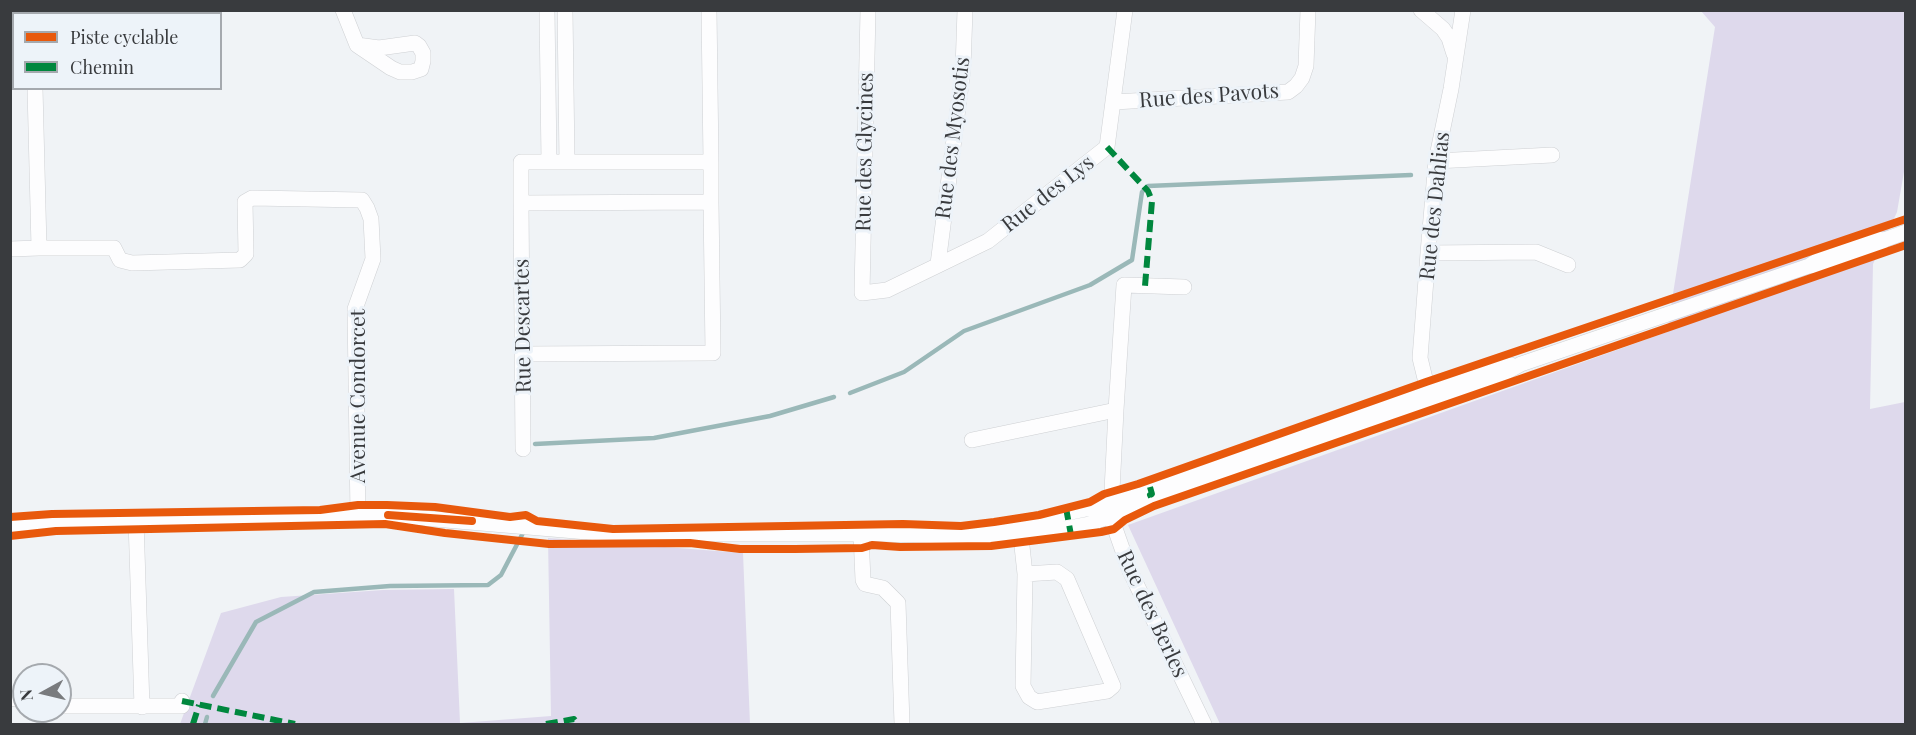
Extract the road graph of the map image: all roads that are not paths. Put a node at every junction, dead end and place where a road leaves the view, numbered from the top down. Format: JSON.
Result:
{"nodes":[{"id":1,"x":343,"y":10,"type":"edge"},
{"id":2,"x":547,"y":10,"type":"edge"},
{"id":3,"x":565,"y":10,"type":"edge"},
{"id":4,"x":709,"y":10,"type":"edge"},
{"id":5,"x":868,"y":10,"type":"edge"},
{"id":6,"x":965,"y":10,"type":"edge"},
{"id":7,"x":1125,"y":10,"type":"edge"},
{"id":8,"x":1308,"y":10,"type":"edge"},
{"id":9,"x":1421,"y":10,"type":"edge"},
{"id":10,"x":1463,"y":10,"type":"edge"},
{"id":11,"x":357,"y":45,"type":"dead end"},
{"id":12,"x":1455,"y":57,"type":"junction"},
{"id":13,"x":35,"y":90,"type":"edge"},
{"id":14,"x":1114,"y":102,"type":"junction"},
{"id":15,"x":1552,"y":155,"type":"dead end"},
{"id":16,"x":1436,"y":161,"type":"junction"},
{"id":17,"x":549,"y":162,"type":"junction"},
{"id":18,"x":567,"y":162,"type":"junction"},
{"id":19,"x":711,"y":162,"type":"junction"},
{"id":20,"x":711,"y":202,"type":"junction"},
{"id":21,"x":521,"y":203,"type":"junction"},
{"id":22,"x":1905,"y":232,"type":"edge"},
{"id":23,"x":39,"y":248,"type":"junction"},
{"id":24,"x":10,"y":249,"type":"edge"},
{"id":25,"x":1428,"y":253,"type":"junction"},
{"id":26,"x":938,"y":264,"type":"junction"},
{"id":27,"x":1568,"y":265,"type":"dead end"},
{"id":28,"x":1184,"y":287,"type":"dead end"},
{"id":29,"x":862,"y":292,"type":"joint"},
{"id":30,"x":524,"y":354,"type":"junction"},
{"id":31,"x":1429,"y":396,"type":"junction"},
{"id":32,"x":1116,"y":410,"type":"junction"},
{"id":33,"x":972,"y":440,"type":"dead end"},
{"id":34,"x":524,"y":449,"type":"dead end"},
{"id":35,"x":1112,"y":508,"type":"junction"},
{"id":36,"x":358,"y":516,"type":"junction"},
{"id":37,"x":136,"y":520,"type":"junction"},
{"id":38,"x":10,"y":526,"type":"edge"},
{"id":39,"x":861,"y":534,"type":"junction"},
{"id":40,"x":950,"y":536,"type":"junction"},
{"id":41,"x":1021,"y":537,"type":"junction"},
{"id":42,"x":1025,"y":574,"type":"junction"},
{"id":43,"x":182,"y":701,"type":"dead end"},
{"id":44,"x":72,"y":706,"type":"edge"},
{"id":45,"x":142,"y":707,"type":"junction"},
{"id":46,"x":902,"y":724,"type":"edge"},
{"id":47,"x":1203,"y":724,"type":"edge"}],
"edges":[{"from":1,"to":11,"type":"street"},
{"from":2,"to":17,"type":"street"},
{"from":3,"to":18,"type":"street"},
{"from":4,"to":19,"type":"street"},
{"from":5,"to":29,"type":"street","name":"Rue des Glycines"},
{"from":6,"to":26,"type":"street","name":"Rue des Myosotis"},
{"from":7,"to":14,"type":"street","name":"Rue des Lys"},
{"from":8,"to":14,"type":"street","name":"Rue des Pavots"},
{"from":9,"to":12,"type":"street"},
{"from":10,"to":12,"type":"street","name":"Rue des Dahlias"},
{"from":12,"to":16,"type":"street","name":"Rue des Dahlias"},
{"from":13,"to":23,"type":"street"},
{"from":14,"to":26,"type":"street","name":"Rue des Lys"},
{"from":15,"to":16,"type":"street"},
{"from":16,"to":25,"type":"street","name":"Rue des Dahlias"},
{"from":17,"to":18,"type":"street"},
{"from":17,"to":21,"type":"street","name":"Rue Descartes"},
{"from":18,"to":19,"type":"street"},
{"from":19,"to":20,"type":"street"},
{"from":20,"to":21,"type":"street"},
{"from":20,"to":30,"type":"street"},
{"from":21,"to":30,"type":"street","name":"Rue Descartes"},
{"from":22,"to":31,"type":"street"},
{"from":23,"to":24,"type":"street","name":"Avenue Condorcet"},
{"from":23,"to":36,"type":"street","name":"Avenue Condorcet"},
{"from":25,"to":27,"type":"street"},
{"from":25,"to":31,"type":"street","name":"Rue des Dahlias"},
{"from":26,"to":29,"type":"street","name":"Rue des Lys"},
{"from":28,"to":32,"type":"street","name":"Rue des Berles"},
{"from":30,"to":34,"type":"street","name":"Rue Descartes"},
{"from":31,"to":35,"type":"street"},
{"from":32,"to":33,"type":"street"},
{"from":32,"to":35,"type":"street","name":"Rue des Berles"},
{"from":35,"to":40,"type":"street"},
{"from":35,"to":41,"type":"street"},
{"from":35,"to":47,"type":"street","name":"Rue des Berles"},
{"from":36,"to":37,"type":"street"},
{"from":36,"to":39,"type":"street"},
{"from":37,"to":38,"type":"street"},
{"from":37,"to":45,"type":"street"},
{"from":39,"to":40,"type":"street"},
{"from":39,"to":46,"type":"street"},
{"from":40,"to":41,"type":"street"},
{"from":41,"to":42,"type":"street"},
{"from":42,"to":42,"type":"street"},
{"from":43,"to":45,"type":"street"},
{"from":44,"to":45,"type":"street"}]}
